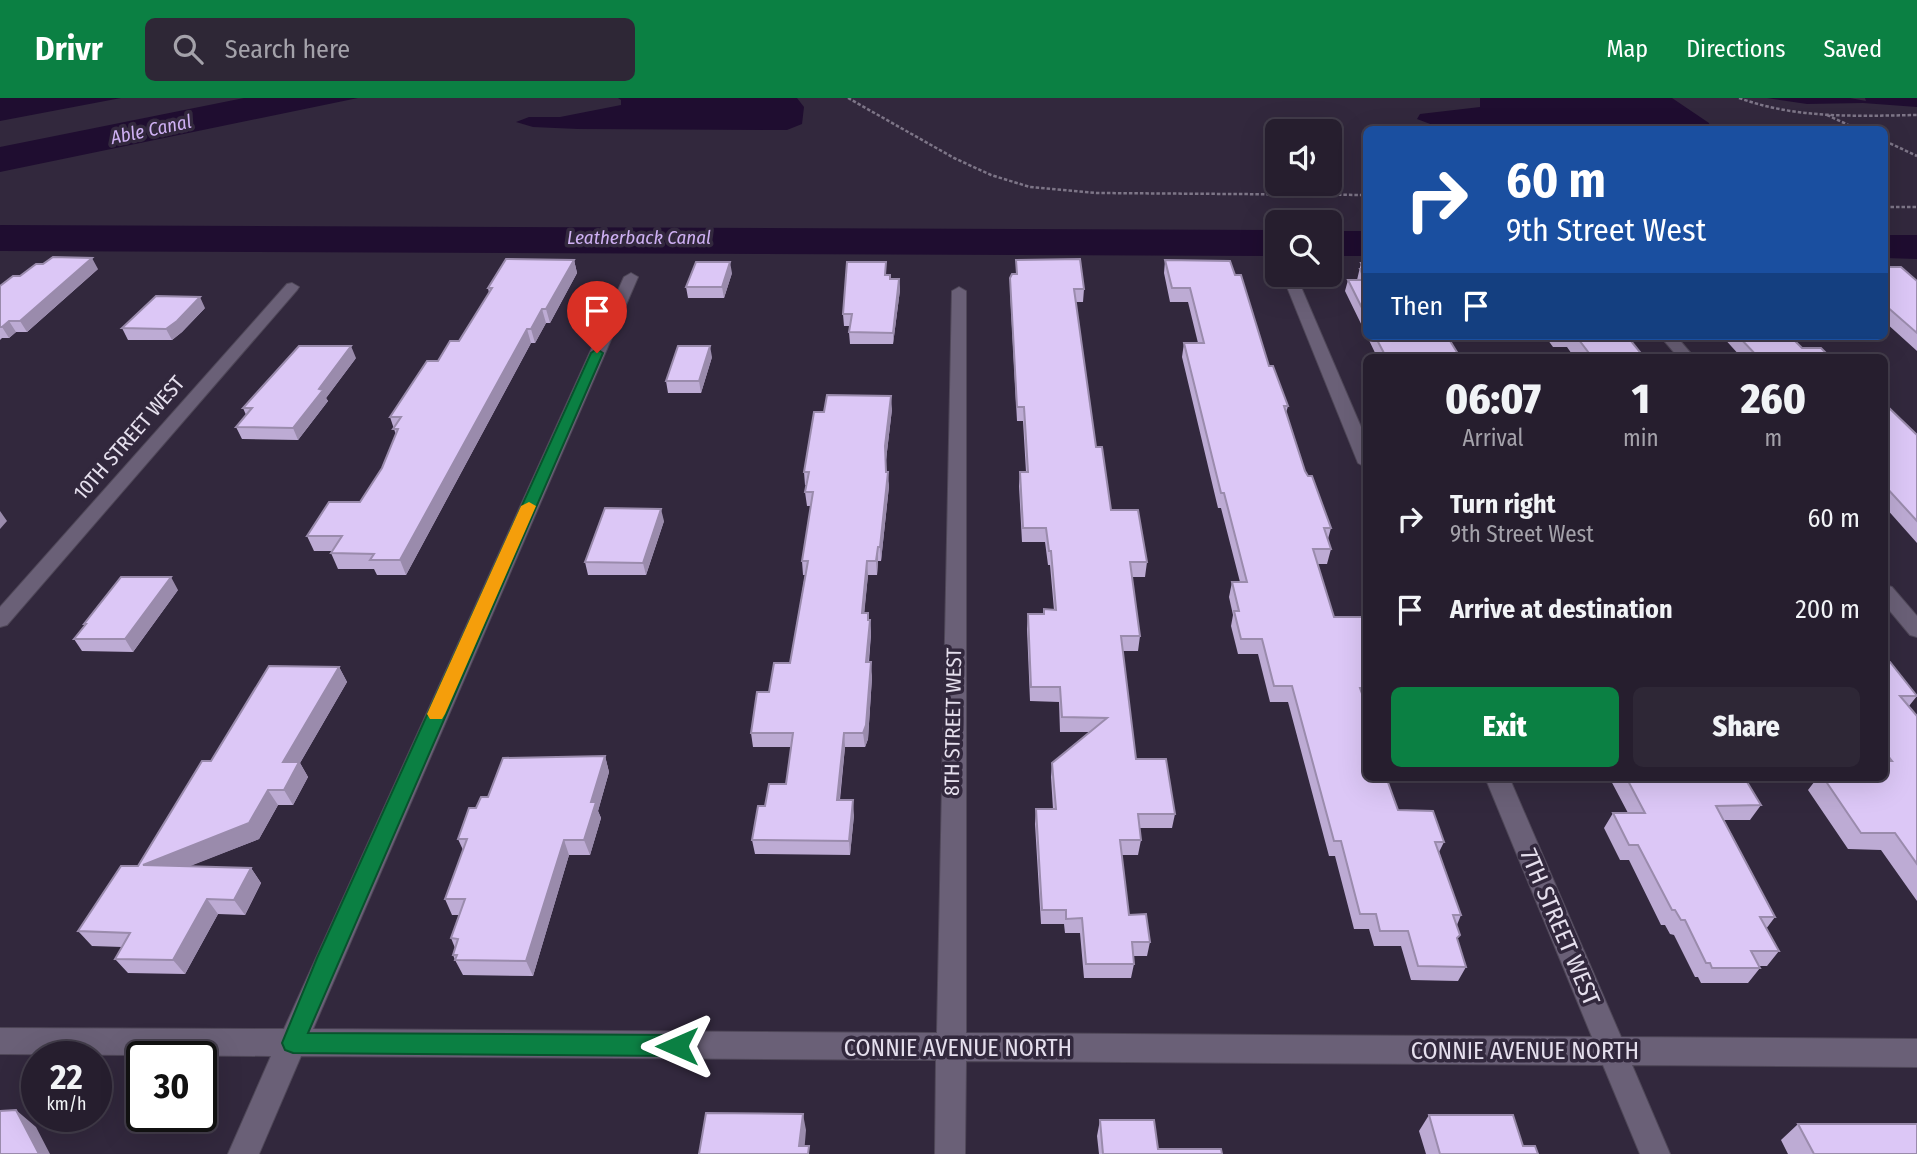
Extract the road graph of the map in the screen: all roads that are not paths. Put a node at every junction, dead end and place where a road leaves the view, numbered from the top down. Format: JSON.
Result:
{"nodes":[{"id":1,"x":631,"y":277,"type":"dead end"},
{"id":2,"x":292,"y":287,"type":"dead end"},
{"id":3,"x":1294,"y":287,"type":"edge"},
{"id":4,"x":959,"y":291,"type":"dead end"},
{"id":5,"x":1671,"y":340,"type":"edge"},
{"id":6,"x":1683,"y":354,"type":"edge"},
{"id":7,"x":1363,"y":453,"type":"edge"},
{"id":8,"x":1888,"y":596,"type":"edge"},
{"id":9,"x":0,"y":620,"type":"edge"},
{"id":10,"x":1917,"y":630,"type":"edge"},
{"id":11,"x":1499,"y":781,"type":"edge"},
{"id":12,"x":0,"y":1041,"type":"edge"},
{"id":13,"x":293,"y":1043,"type":"junction"},
{"id":14,"x":951,"y":1048,"type":"junction"},
{"id":15,"x":1612,"y":1051,"type":"junction"},
{"id":16,"x":1917,"y":1053,"type":"edge"},
{"id":17,"x":243,"y":1154,"type":"edge"},
{"id":18,"x":950,"y":1154,"type":"edge"},
{"id":19,"x":1655,"y":1154,"type":"edge"}],
"edges":[{"from":1,"to":13,"type":"street"},
{"from":2,"to":9,"type":"street","name":"10TH STREET WEST"},
{"from":3,"to":7,"type":"street"},
{"from":4,"to":14,"type":"street","name":"8TH STREET WEST"},
{"from":5,"to":6,"type":"street"},
{"from":8,"to":10,"type":"street"},
{"from":11,"to":15,"type":"street","name":"7TH STREET WEST"},
{"from":12,"to":13,"type":"street","name":"CONNIE AVENUE NORTH"},
{"from":13,"to":14,"type":"street","name":"CONNIE AVENUE NORTH"},
{"from":13,"to":17,"type":"street"},
{"from":14,"to":15,"type":"street","name":"CONNIE AVENUE NORTH"},
{"from":14,"to":18,"type":"street","name":"8TH STREET WEST"},
{"from":15,"to":16,"type":"street","name":"CONNIE AVENUE NORTH"},
{"from":15,"to":19,"type":"street","name":"7TH STREET WEST"}]}
